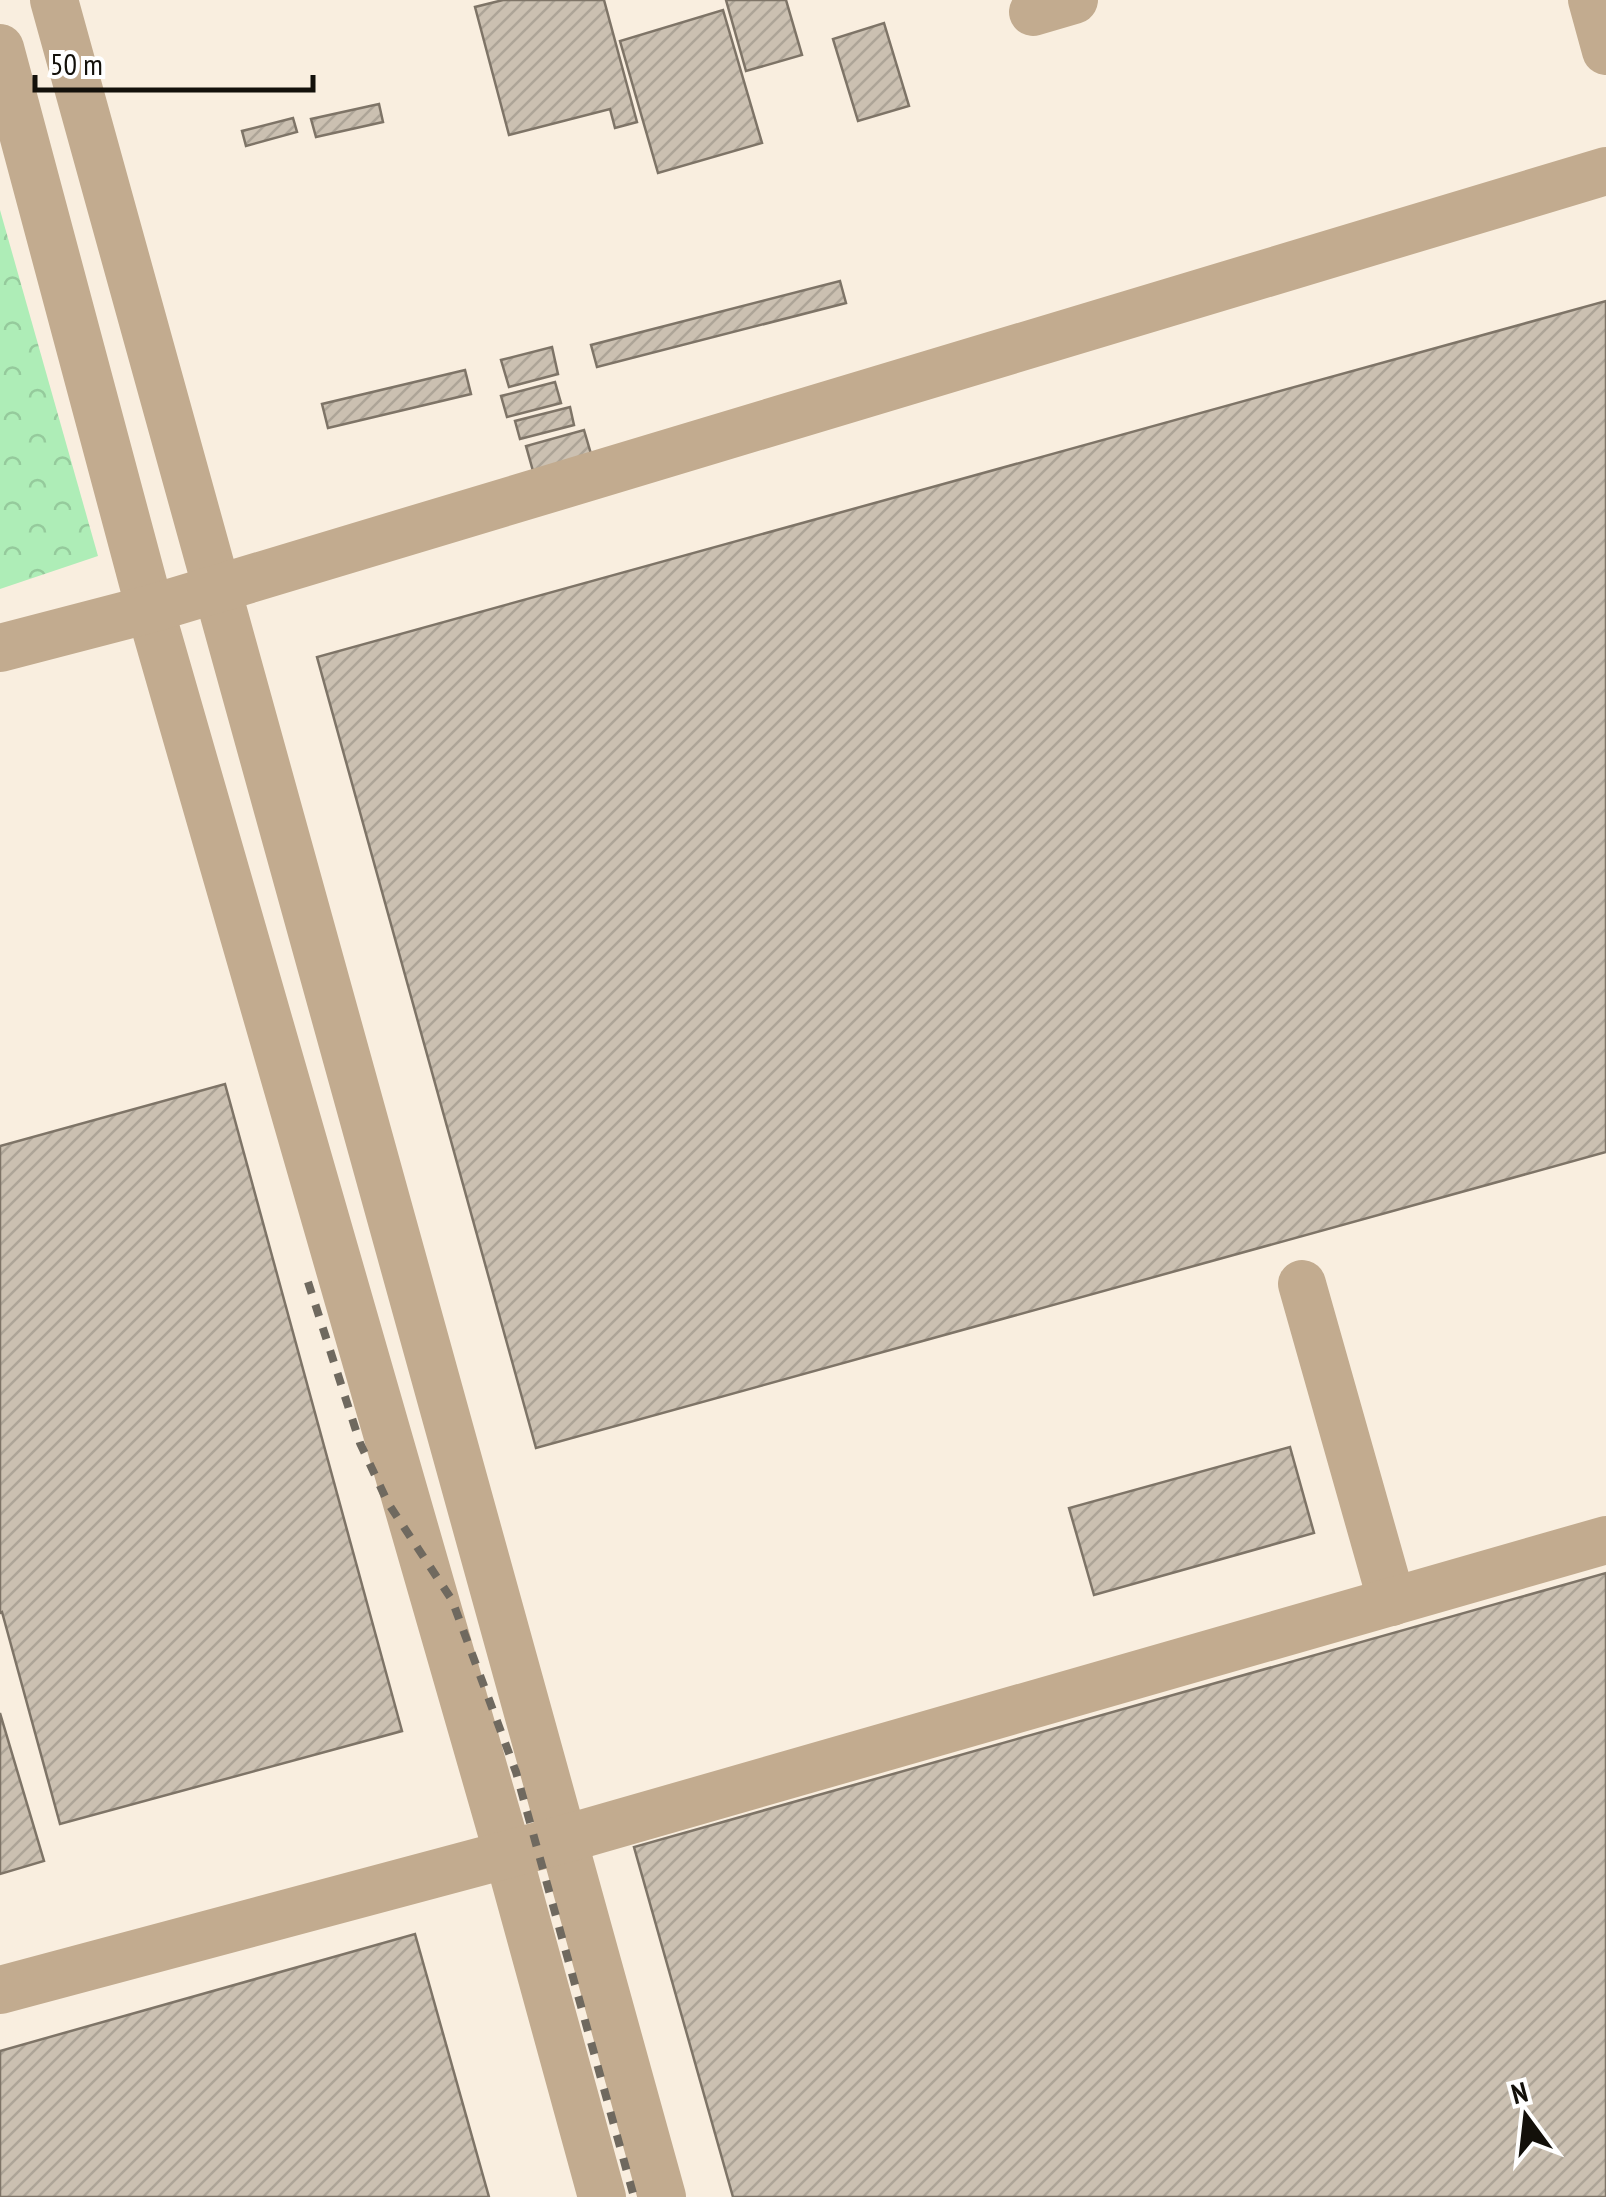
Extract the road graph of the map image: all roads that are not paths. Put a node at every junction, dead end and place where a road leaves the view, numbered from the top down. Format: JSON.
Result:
{"nodes":[{"id":1,"x":54,"y":0,"type":"edge"},
{"id":2,"x":1592,"y":0,"type":"edge"},
{"id":3,"x":0,"y":48,"type":"edge"},
{"id":4,"x":1606,"y":51,"type":"edge"},
{"id":5,"x":1606,"y":172,"type":"edge"},
{"id":6,"x":170,"y":423,"type":"junction"},
{"id":7,"x":105,"y":439,"type":"junction"},
{"id":8,"x":215,"y":588,"type":"junction"},
{"id":9,"x":150,"y":609,"type":"junction"},
{"id":10,"x":0,"y":648,"type":"edge"},
{"id":11,"x":1302,"y":1284,"type":"dead end"},
{"id":12,"x":1606,"y":1540,"type":"edge"},
{"id":13,"x":1392,"y":1602,"type":"junction"},
{"id":14,"x":561,"y":1840,"type":"junction"},
{"id":15,"x":508,"y":1854,"type":"junction"},
{"id":16,"x":0,"y":1990,"type":"edge"},
{"id":17,"x":602,"y":2197,"type":"edge"},
{"id":18,"x":662,"y":2197,"type":"edge"}],
"edges":[{"from":1,"to":6,"type":"lane"},
{"from":2,"to":4,"type":"lane"},
{"from":3,"to":7,"type":"lane"},
{"from":5,"to":8,"type":"lane"},
{"from":6,"to":7,"type":"lane"},
{"from":6,"to":8,"type":"lane"},
{"from":7,"to":9,"type":"lane"},
{"from":8,"to":9,"type":"lane"},
{"from":8,"to":14,"type":"lane"},
{"from":9,"to":10,"type":"lane"},
{"from":9,"to":15,"type":"lane"},
{"from":11,"to":13,"type":"lane"},
{"from":12,"to":13,"type":"lane"},
{"from":13,"to":14,"type":"lane"},
{"from":14,"to":15,"type":"lane"},
{"from":14,"to":18,"type":"lane"},
{"from":15,"to":16,"type":"lane"},
{"from":15,"to":17,"type":"lane"}]}
